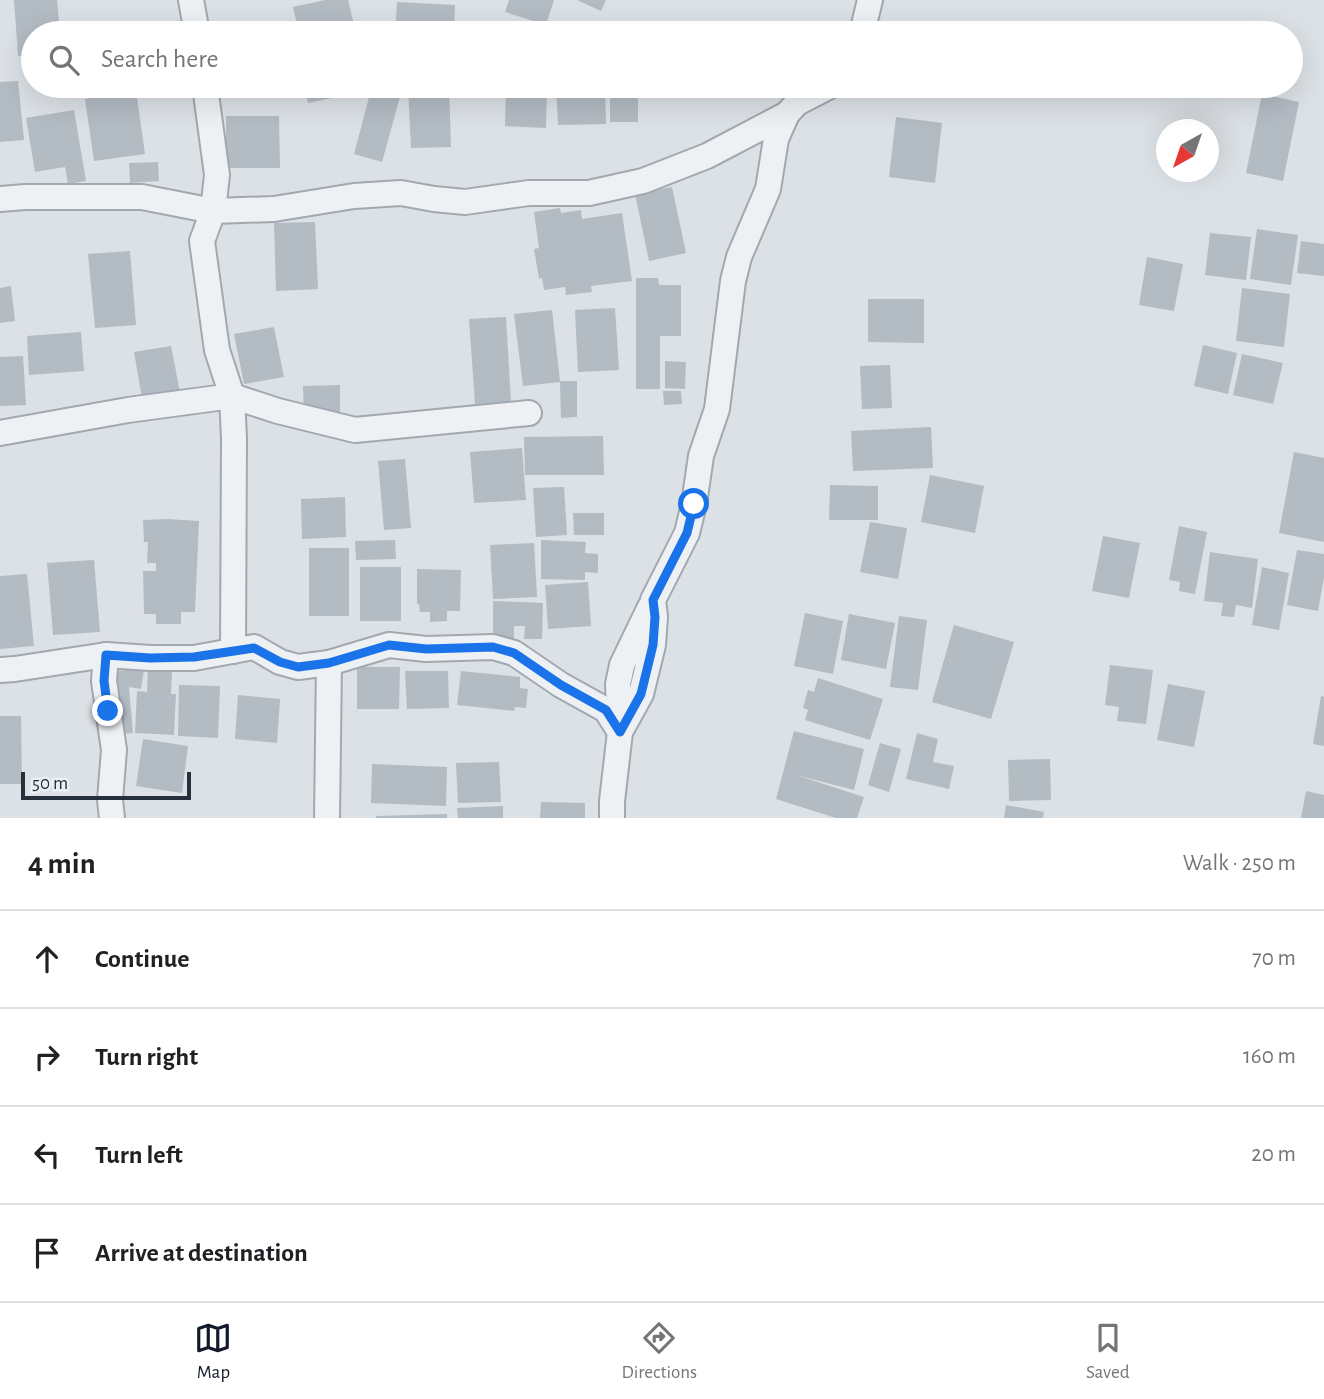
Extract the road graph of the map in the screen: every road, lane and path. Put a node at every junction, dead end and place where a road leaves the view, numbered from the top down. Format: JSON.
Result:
{"nodes":[{"id":1,"x":191,"y":0,"type":"edge"},
{"id":2,"x":870,"y":0,"type":"edge"},
{"id":3,"x":195,"y":21,"type":"edge"},
{"id":4,"x":865,"y":21,"type":"edge"},
{"id":5,"x":207,"y":98,"type":"edge"},
{"id":6,"x":807,"y":98,"type":"edge"},
{"id":7,"x":787,"y":114,"type":"junction"},
{"id":8,"x":0,"y":199,"type":"edge"},
{"id":9,"x":213,"y":211,"type":"junction"},
{"id":10,"x":232,"y":396,"type":"junction"},
{"id":11,"x":529,"y":413,"type":"dead end"},
{"id":12,"x":0,"y":433,"type":"edge"},
{"id":13,"x":233,"y":651,"type":"junction"},
{"id":14,"x":106,"y":655,"type":"junction"},
{"id":15,"x":329,"y":663,"type":"junction"},
{"id":16,"x":0,"y":670,"type":"edge"},
{"id":17,"x":620,"y":732,"type":"junction"},
{"id":18,"x":112,"y":818,"type":"edge"},
{"id":19,"x":327,"y":818,"type":"edge"},
{"id":20,"x":612,"y":818,"type":"edge"}],
"edges":[{"from":1,"to":3,"type":"street"},
{"from":2,"to":4,"type":"street"},
{"from":5,"to":9,"type":"street"},
{"from":6,"to":7,"type":"street"},
{"from":7,"to":9,"type":"street"},
{"from":7,"to":17,"type":"street"},
{"from":8,"to":9,"type":"street"},
{"from":9,"to":10,"type":"street"},
{"from":10,"to":11,"type":"street"},
{"from":10,"to":12,"type":"street"},
{"from":10,"to":13,"type":"street"},
{"from":13,"to":14,"type":"street"},
{"from":13,"to":15,"type":"street"},
{"from":14,"to":16,"type":"street"},
{"from":14,"to":18,"type":"street"},
{"from":15,"to":17,"type":"street"},
{"from":15,"to":19,"type":"street"},
{"from":17,"to":20,"type":"street"}]}
